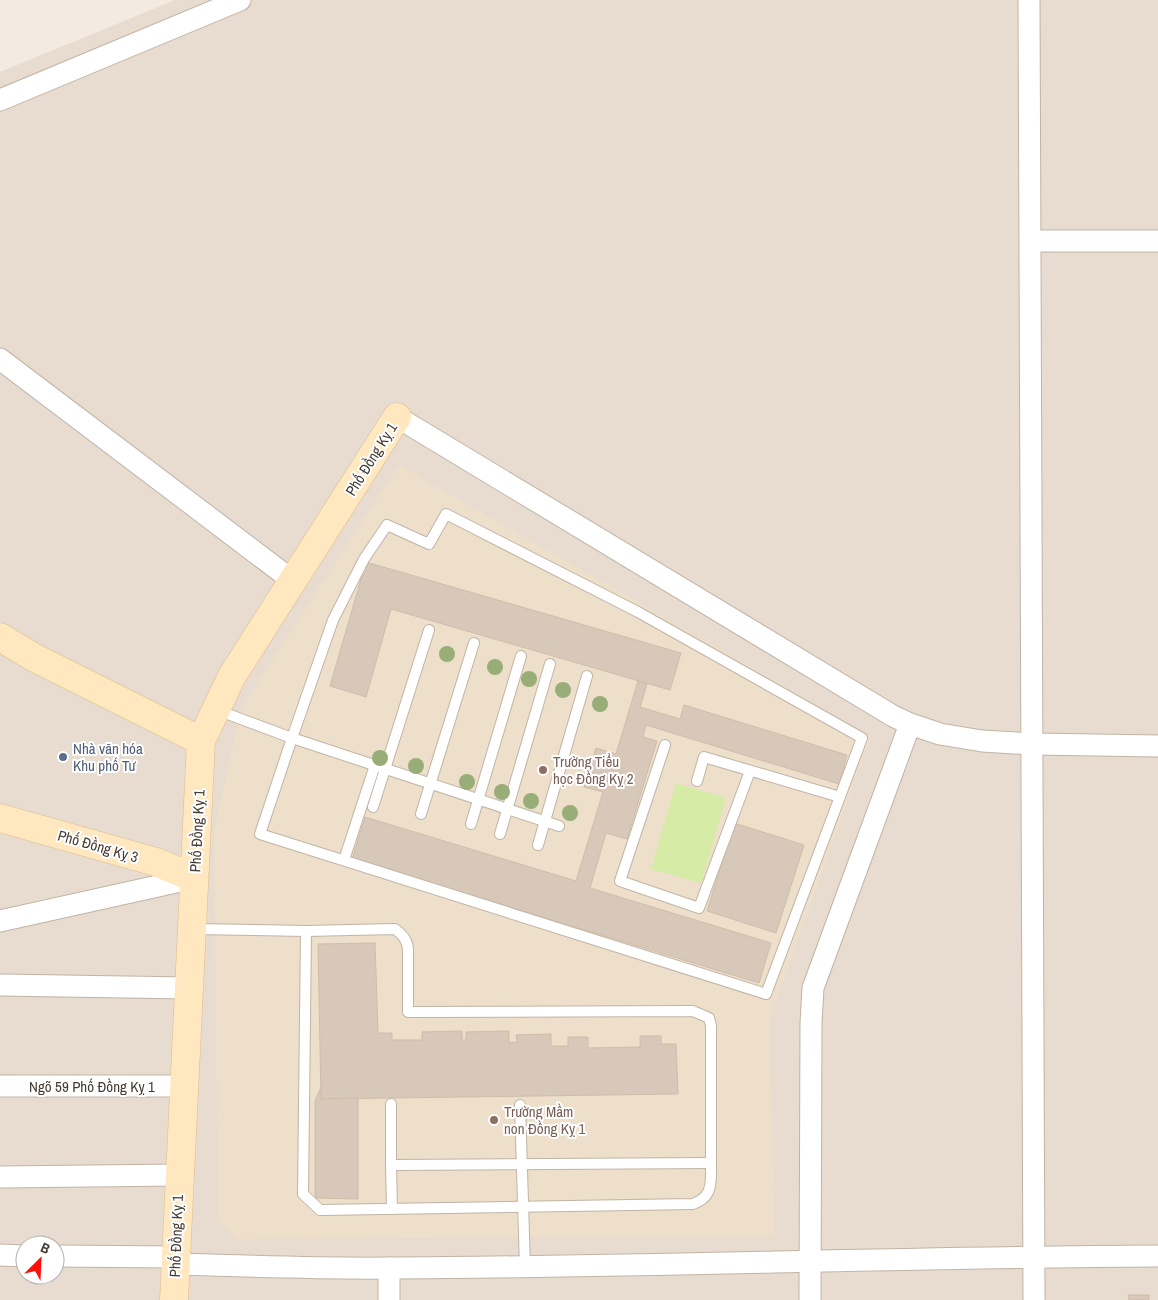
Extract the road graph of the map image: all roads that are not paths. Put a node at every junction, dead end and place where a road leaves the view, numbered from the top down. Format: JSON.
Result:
{"nodes":[{"id":1,"x":240,"y":0,"type":"edge"},
{"id":2,"x":1029,"y":0,"type":"edge"},
{"id":3,"x":0,"y":100,"type":"edge"},
{"id":4,"x":1030,"y":241,"type":"junction"},
{"id":5,"x":1158,"y":242,"type":"edge"},
{"id":6,"x":0,"y":359,"type":"edge"},
{"id":7,"x":397,"y":417,"type":"joint"},
{"id":8,"x":293,"y":581,"type":"junction"},
{"id":9,"x":430,"y":630,"type":"dead end"},
{"id":10,"x":0,"y":637,"type":"edge"},
{"id":11,"x":474,"y":644,"type":"dead end"},
{"id":12,"x":521,"y":656,"type":"dead end"},
{"id":13,"x":550,"y":664,"type":"dead end"},
{"id":14,"x":587,"y":676,"type":"dead end"},
{"id":15,"x":216,"y":710,"type":"junction"},
{"id":16,"x":910,"y":724,"type":"junction"},
{"id":17,"x":292,"y":738,"type":"junction"},
{"id":18,"x":201,"y":741,"type":"junction"},
{"id":19,"x":1033,"y":744,"type":"junction"},
{"id":20,"x":665,"y":745,"type":"dead end"},
{"id":21,"x":1158,"y":746,"type":"edge"},
{"id":22,"x":380,"y":767,"type":"junction"},
{"id":23,"x":750,"y":771,"type":"junction"},
{"id":24,"x":697,"y":781,"type":"dead end"},
{"id":25,"x":430,"y":784,"type":"junction"},
{"id":26,"x":840,"y":797,"type":"junction"},
{"id":27,"x":478,"y":799,"type":"junction"},
{"id":28,"x":373,"y":807,"type":"dead end"},
{"id":29,"x":508,"y":809,"type":"junction"},
{"id":30,"x":421,"y":814,"type":"dead end"},
{"id":31,"x":0,"y":818,"type":"edge"},
{"id":32,"x":545,"y":821,"type":"junction"},
{"id":33,"x":470,"y":824,"type":"dead end"},
{"id":34,"x":559,"y":826,"type":"dead end"},
{"id":35,"x":500,"y":834,"type":"dead end"},
{"id":36,"x":538,"y":844,"type":"dead end"},
{"id":37,"x":344,"y":860,"type":"junction"},
{"id":38,"x":194,"y":878,"type":"junction"},
{"id":39,"x":0,"y":921,"type":"edge"},
{"id":40,"x":192,"y":929,"type":"junction"},
{"id":41,"x":306,"y":931,"type":"junction"},
{"id":42,"x":0,"y":984,"type":"edge"},
{"id":43,"x":188,"y":988,"type":"junction"},
{"id":44,"x":0,"y":1086,"type":"edge"},
{"id":45,"x":184,"y":1086,"type":"junction"},
{"id":46,"x":390,"y":1104,"type":"dead end"},
{"id":47,"x":520,"y":1105,"type":"dead end"},
{"id":48,"x":521,"y":1164,"type":"junction"},
{"id":49,"x":711,"y":1164,"type":"junction"},
{"id":50,"x":391,"y":1165,"type":"junction"},
{"id":51,"x":179,"y":1175,"type":"junction"},
{"id":52,"x":0,"y":1178,"type":"edge"},
{"id":53,"x":523,"y":1207,"type":"junction"},
{"id":54,"x":392,"y":1208,"type":"junction"},
{"id":55,"x":0,"y":1255,"type":"edge"},
{"id":56,"x":15,"y":1256,"type":"edge"},
{"id":57,"x":65,"y":1256,"type":"edge"},
{"id":58,"x":1158,"y":1256,"type":"edge"},
{"id":59,"x":1033,"y":1257,"type":"junction"},
{"id":60,"x":175,"y":1261,"type":"junction"},
{"id":61,"x":810,"y":1261,"type":"junction"},
{"id":62,"x":525,"y":1267,"type":"junction"},
{"id":63,"x":389,"y":1268,"type":"junction"},
{"id":64,"x":174,"y":1300,"type":"edge"},
{"id":65,"x":389,"y":1300,"type":"edge"},
{"id":66,"x":810,"y":1300,"type":"edge"},
{"id":67,"x":1034,"y":1300,"type":"edge"}],
"edges":[{"from":1,"to":3,"type":"street"},
{"from":2,"to":4,"type":"street"},
{"from":4,"to":5,"type":"street"},
{"from":4,"to":19,"type":"street"},
{"from":6,"to":8,"type":"street"},
{"from":7,"to":8,"type":"street","name":"Phố Đồng Kỵ 1"},
{"from":7,"to":16,"type":"street"},
{"from":8,"to":15,"type":"street","name":"Phố Đồng Kỵ 1"},
{"from":9,"to":22,"type":"lane"},
{"from":10,"to":18,"type":"street"},
{"from":11,"to":25,"type":"lane"},
{"from":12,"to":27,"type":"lane"},
{"from":13,"to":29,"type":"lane"},
{"from":14,"to":32,"type":"lane"},
{"from":15,"to":17,"type":"lane"},
{"from":15,"to":18,"type":"street","name":"Phố Đồng Kỵ 1"},
{"from":16,"to":19,"type":"street"},
{"from":16,"to":61,"type":"street"},
{"from":17,"to":22,"type":"lane"},
{"from":17,"to":26,"type":"lane"},
{"from":17,"to":37,"type":"lane"},
{"from":18,"to":38,"type":"street","name":"Phố Đồng Kỵ 1"},
{"from":19,"to":21,"type":"street"},
{"from":19,"to":59,"type":"street"},
{"from":20,"to":23,"type":"lane"},
{"from":22,"to":25,"type":"lane"},
{"from":22,"to":28,"type":"lane"},
{"from":22,"to":37,"type":"lane"},
{"from":23,"to":24,"type":"lane"},
{"from":23,"to":26,"type":"lane"},
{"from":25,"to":27,"type":"lane"},
{"from":25,"to":30,"type":"lane"},
{"from":26,"to":37,"type":"lane"},
{"from":27,"to":29,"type":"lane"},
{"from":27,"to":33,"type":"lane"},
{"from":29,"to":32,"type":"lane"},
{"from":29,"to":35,"type":"lane"},
{"from":31,"to":38,"type":"street","name":"Phố Đồng Kỵ 3"},
{"from":32,"to":34,"type":"lane"},
{"from":32,"to":36,"type":"lane"},
{"from":38,"to":39,"type":"street"},
{"from":38,"to":40,"type":"street","name":"Phố Đồng Kỵ 1"},
{"from":40,"to":41,"type":"lane"},
{"from":40,"to":43,"type":"street","name":"Phố Đồng Kỵ 1"},
{"from":41,"to":49,"type":"lane"},
{"from":41,"to":54,"type":"lane"},
{"from":42,"to":43,"type":"street"},
{"from":43,"to":45,"type":"street","name":"Phố Đồng Kỵ 1"},
{"from":44,"to":45,"type":"street","name":"Ngõ 59 Phố Đồng Kỵ 1"},
{"from":45,"to":51,"type":"street","name":"Phố Đồng Kỵ 1"},
{"from":46,"to":50,"type":"lane"},
{"from":47,"to":48,"type":"lane"},
{"from":48,"to":49,"type":"lane"},
{"from":48,"to":50,"type":"lane"},
{"from":48,"to":53,"type":"lane"},
{"from":49,"to":53,"type":"lane"},
{"from":50,"to":54,"type":"lane"},
{"from":51,"to":52,"type":"street"},
{"from":51,"to":60,"type":"street","name":"Phố Đồng Kỵ 1"},
{"from":53,"to":54,"type":"lane"},
{"from":53,"to":62,"type":"lane"},
{"from":55,"to":56,"type":"street"},
{"from":57,"to":60,"type":"street"},
{"from":58,"to":59,"type":"street"},
{"from":59,"to":61,"type":"street"},
{"from":59,"to":67,"type":"street"},
{"from":60,"to":63,"type":"street"},
{"from":60,"to":64,"type":"street","name":"Phố Đồng Kỵ 1"},
{"from":61,"to":62,"type":"street"},
{"from":61,"to":66,"type":"street"},
{"from":62,"to":63,"type":"street"},
{"from":63,"to":65,"type":"street"}]}
